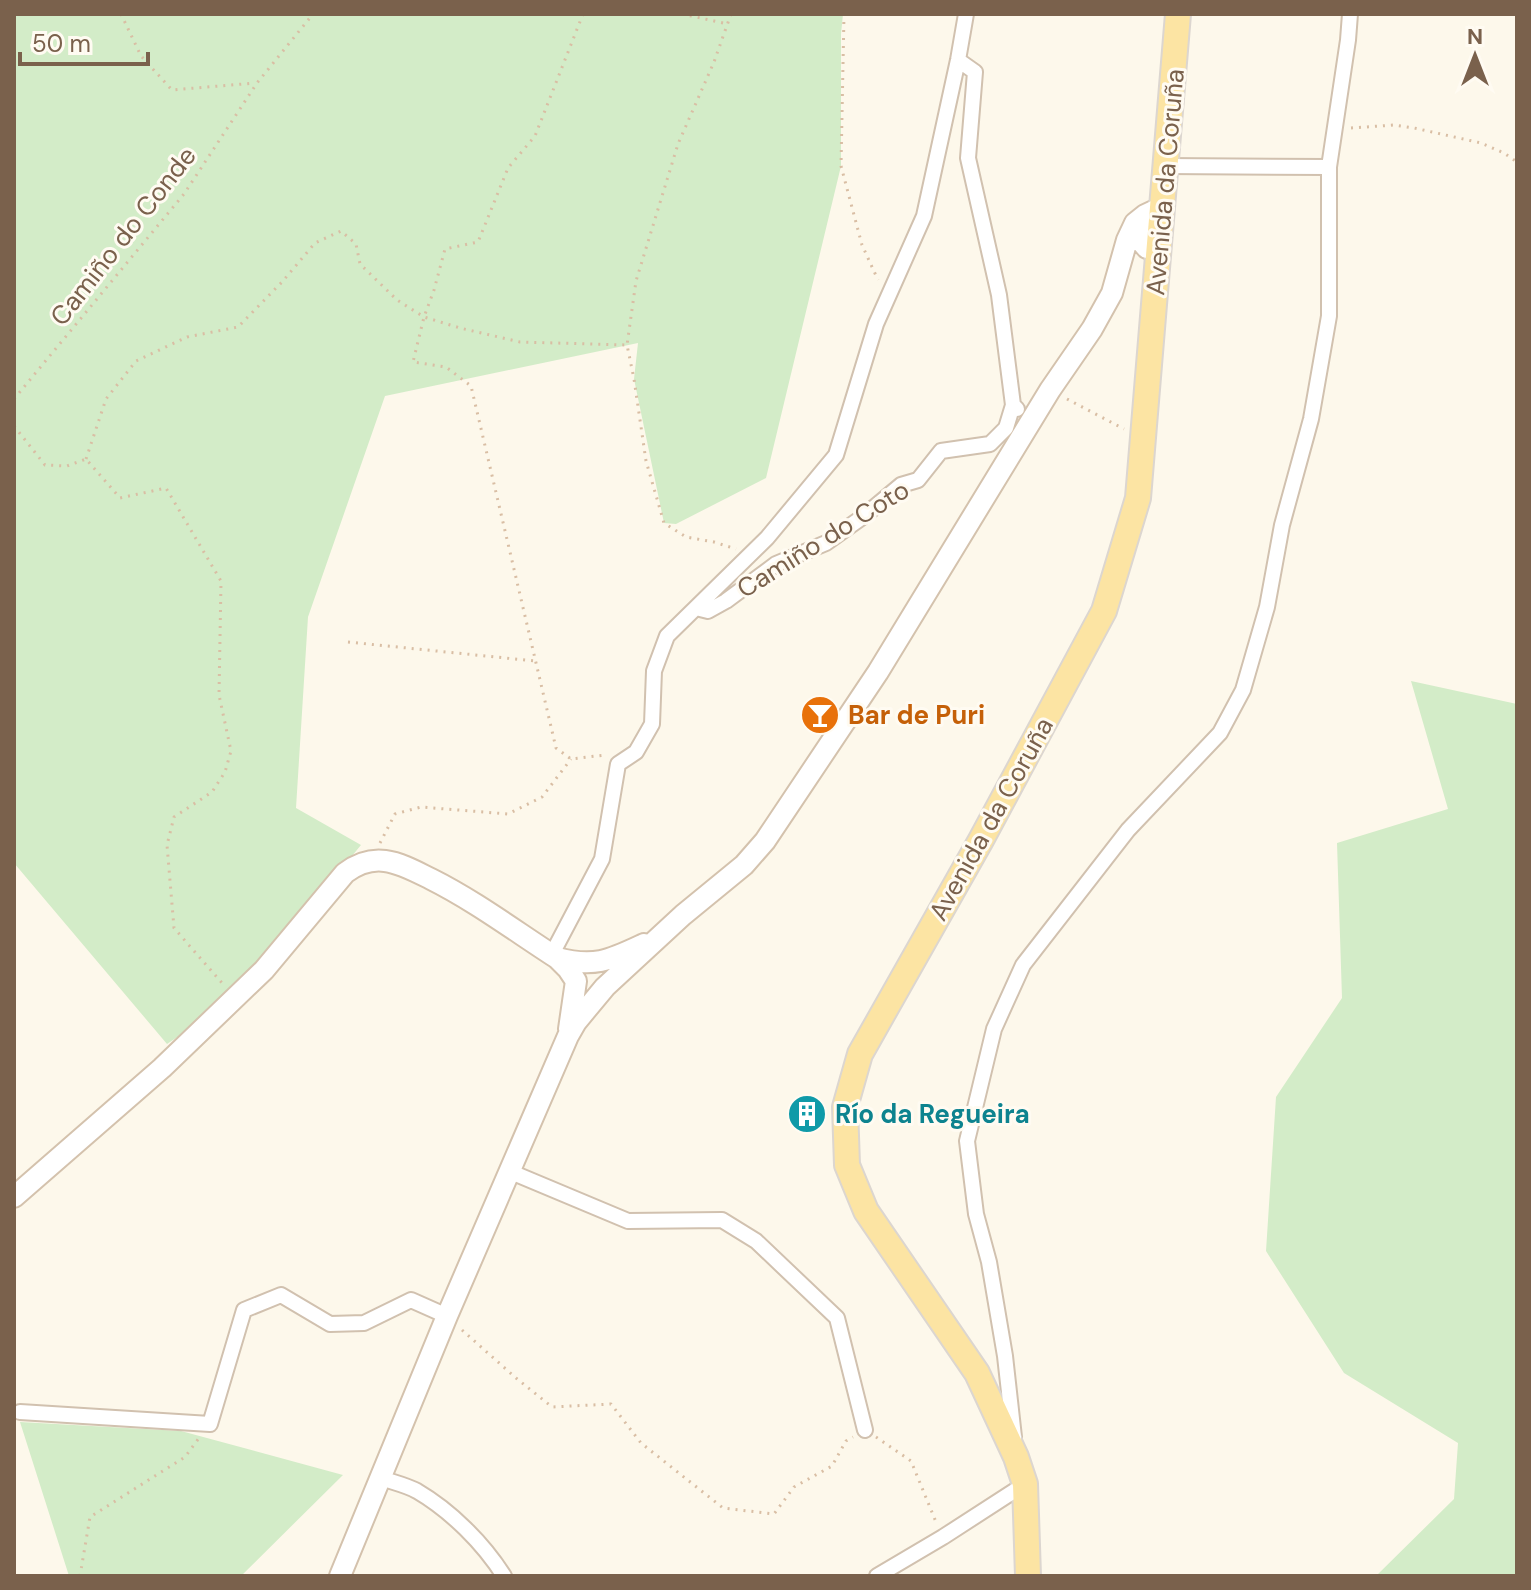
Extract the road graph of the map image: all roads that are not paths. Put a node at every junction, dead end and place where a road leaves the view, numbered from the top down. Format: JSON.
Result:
{"nodes":[{"id":1,"x":966,"y":14,"type":"edge"},
{"id":2,"x":1178,"y":14,"type":"edge"},
{"id":3,"x":1350,"y":14,"type":"edge"},
{"id":4,"x":958,"y":60,"type":"junction"},
{"id":5,"x":1165,"y":166,"type":"junction"},
{"id":6,"x":1329,"y":167,"type":"junction"},
{"id":7,"x":1153,"y":211,"type":"junction"},
{"id":8,"x":1153,"y":248,"type":"junction"},
{"id":9,"x":1121,"y":264,"type":"junction"},
{"id":10,"x":1013,"y":405,"type":"junction"},
{"id":11,"x":1031,"y":421,"type":"junction"},
{"id":12,"x":696,"y":608,"type":"junction"},
{"id":13,"x":661,"y":936,"type":"junction"},
{"id":14,"x":554,"y":956,"type":"junction"},
{"id":15,"x":590,"y":964,"type":"junction"},
{"id":16,"x":617,"y":977,"type":"junction"},
{"id":17,"x":576,"y":981,"type":"junction"},
{"id":18,"x":592,"y":1003,"type":"junction"},
{"id":19,"x":568,"y":1036,"type":"junction"},
{"id":20,"x":511,"y":1172,"type":"junction"},
{"id":21,"x":14,"y":1197,"type":"edge"},
{"id":22,"x":447,"y":1316,"type":"junction"},
{"id":23,"x":20,"y":1412,"type":"dead end"},
{"id":24,"x":865,"y":1430,"type":"road end"},
{"id":25,"x":1016,"y":1457,"type":"junction"},
{"id":26,"x":381,"y":1478,"type":"junction"},
{"id":27,"x":1025,"y":1484,"type":"junction"},
{"id":28,"x":340,"y":1576,"type":"edge"},
{"id":29,"x":504,"y":1576,"type":"edge"},
{"id":30,"x":877,"y":1576,"type":"edge"},
{"id":31,"x":1028,"y":1576,"type":"edge"}],
"edges":[{"from":1,"to":4,"type":"street"},
{"from":2,"to":5,"type":"main road","name":"Avenida da Coruña"},
{"from":3,"to":6,"type":"street"},
{"from":4,"to":10,"type":"street"},
{"from":4,"to":12,"type":"street"},
{"from":5,"to":6,"type":"street"},
{"from":5,"to":7,"type":"main road","name":"Avenida da Coruña"},
{"from":6,"to":25,"type":"street"},
{"from":7,"to":8,"type":"main road","name":"Avenida da Coruña"},
{"from":7,"to":9,"type":"street"},
{"from":8,"to":9,"type":"street"},
{"from":8,"to":25,"type":"main road","name":"Avenida da Coruña"},
{"from":9,"to":11,"type":"street"},
{"from":10,"to":11,"type":"street"},
{"from":10,"to":12,"type":"street","name":"Camiño do Coto"},
{"from":11,"to":13,"type":"street"},
{"from":12,"to":14,"type":"street"},
{"from":13,"to":15,"type":"street"},
{"from":13,"to":16,"type":"street"},
{"from":14,"to":15,"type":"street"},
{"from":14,"to":17,"type":"street"},
{"from":14,"to":21,"type":"street"},
{"from":15,"to":16,"type":"street"},
{"from":15,"to":17,"type":"street"},
{"from":16,"to":18,"type":"street"},
{"from":17,"to":18,"type":"street"},
{"from":17,"to":19,"type":"street"},
{"from":18,"to":19,"type":"street"},
{"from":19,"to":20,"type":"street"},
{"from":20,"to":22,"type":"street"},
{"from":20,"to":24,"type":"street"},
{"from":22,"to":23,"type":"street"},
{"from":22,"to":26,"type":"street"},
{"from":25,"to":27,"type":"main road","name":"Avenida da Coruña"},
{"from":26,"to":28,"type":"street"},
{"from":26,"to":29,"type":"street"},
{"from":27,"to":30,"type":"street"},
{"from":27,"to":31,"type":"main road","name":"Avenida da Coruña"}]}
